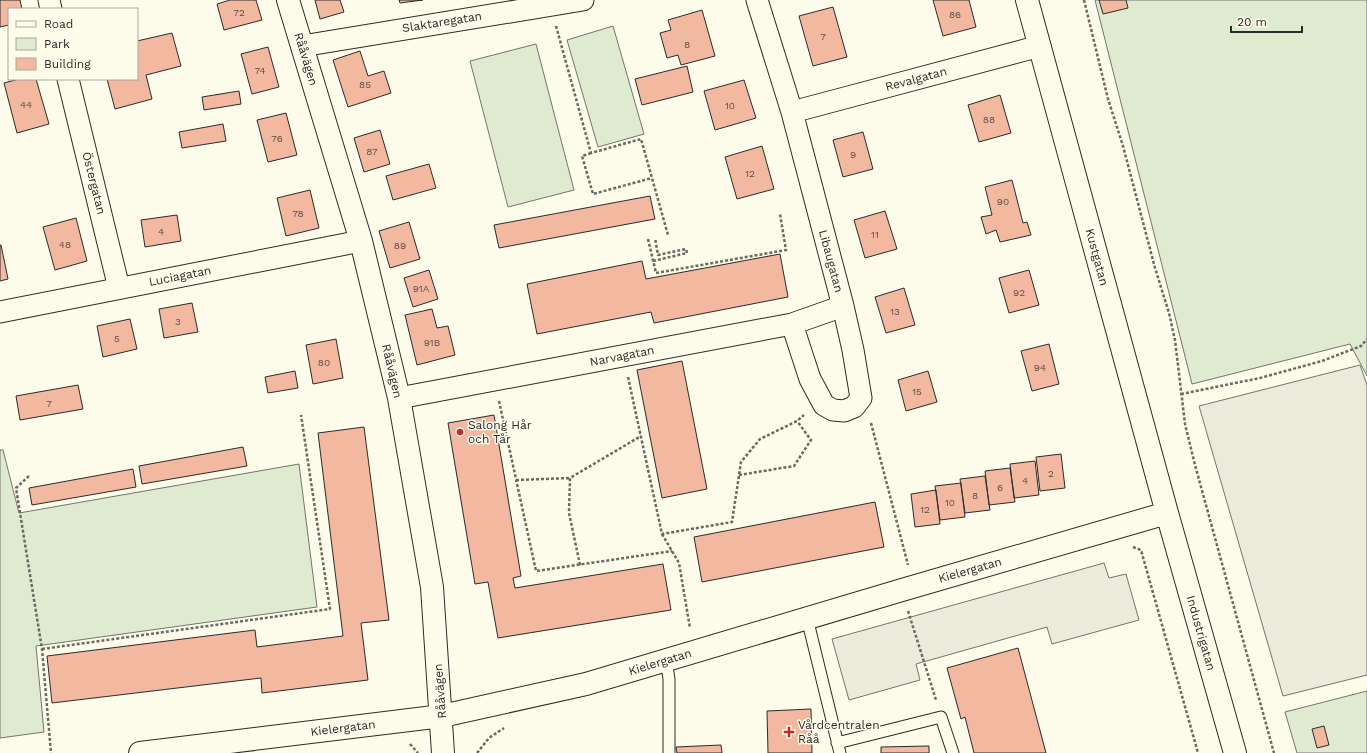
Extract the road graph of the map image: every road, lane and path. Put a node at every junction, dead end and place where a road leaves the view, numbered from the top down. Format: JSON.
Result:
{"nodes":[{"id":1,"x":288,"y":0,"type":"edge"},
{"id":2,"x":583,"y":0,"type":"edge"},
{"id":3,"x":757,"y":0,"type":"edge"},
{"id":4,"x":1028,"y":0,"type":"edge"},
{"id":5,"x":1084,"y":0,"type":"edge"},
{"id":6,"x":550,"y":5,"type":"junction"},
{"id":7,"x":302,"y":46,"type":"junction"},
{"id":8,"x":1040,"y":46,"type":"junction"},
{"id":9,"x":68,"y":80,"type":"edge"},
{"id":10,"x":792,"y":112,"type":"junction"},
{"id":11,"x":591,"y":153,"type":"junction"},
{"id":12,"x":652,"y":178,"type":"junction"},
{"id":13,"x":780,"y":214,"type":"dead end"},
{"id":14,"x":668,"y":235,"type":"dead end"},
{"id":15,"x":655,"y":238,"type":"dead end"},
{"id":16,"x":648,"y":239,"type":"dead end"},
{"id":17,"x":361,"y":241,"type":"junction"},
{"id":18,"x":652,"y":261,"type":"junction"},
{"id":19,"x":119,"y":288,"type":"junction"},
{"id":20,"x":843,"y":306,"type":"junction"},
{"id":21,"x":0,"y":312,"type":"edge"},
{"id":22,"x":792,"y":324,"type":"junction"},
{"id":23,"x":1367,"y":339,"type":"edge"},
{"id":24,"x":624,"y":356,"type":"junction"},
{"id":25,"x":495,"y":380,"type":"junction"},
{"id":26,"x":1181,"y":394,"type":"junction"},
{"id":27,"x":399,"y":398,"type":"junction"},
{"id":28,"x":861,"y":398,"type":"junction"},
{"id":29,"x":821,"y":399,"type":"junction"},
{"id":30,"x":301,"y":415,"type":"dead end"},
{"id":31,"x":797,"y":422,"type":"junction"},
{"id":32,"x":641,"y":436,"type":"junction"},
{"id":33,"x":739,"y":475,"type":"junction"},
{"id":34,"x":29,"y":476,"type":"dead end"},
{"id":35,"x":570,"y":478,"type":"junction"},
{"id":36,"x":516,"y":480,"type":"junction"},
{"id":37,"x":1166,"y":513,"type":"junction"},
{"id":38,"x":662,"y":534,"type":"junction"},
{"id":39,"x":1127,"y":545,"type":"dead end"},
{"id":40,"x":672,"y":551,"type":"junction"},
{"id":41,"x":580,"y":565,"type":"junction"},
{"id":42,"x":914,"y":587,"type":"junction"},
{"id":43,"x":907,"y":607,"type":"dead end"},
{"id":44,"x":807,"y":618,"type":"junction"},
{"id":45,"x":42,"y":649,"type":"junction"},
{"id":46,"x":693,"y":652,"type":"junction"},
{"id":47,"x":666,"y":660,"type":"junction"},
{"id":48,"x":442,"y":716,"type":"junction"},
{"id":49,"x":942,"y":717,"type":"junction"},
{"id":50,"x":510,"y":726,"type":"dead end"},
{"id":51,"x":838,"y":748,"type":"edge"},
{"id":52,"x":51,"y":753,"type":"edge"},
{"id":53,"x":140,"y":753,"type":"edge"},
{"id":54,"x":443,"y":753,"type":"edge"},
{"id":55,"x":477,"y":753,"type":"edge"},
{"id":56,"x":669,"y":753,"type":"edge"},
{"id":57,"x":953,"y":753,"type":"edge"},
{"id":58,"x":1198,"y":753,"type":"edge"},
{"id":59,"x":1235,"y":753,"type":"edge"},
{"id":60,"x":1274,"y":753,"type":"edge"}],
"edges":[{"from":1,"to":7,"type":"street","name":"Rååvägen"},
{"from":2,"to":6,"type":"street","name":"Slaktaregatan"},
{"from":3,"to":10,"type":"street","name":"Libaugatan"},
{"from":4,"to":8,"type":"street","name":"Kustgatan"},
{"from":5,"to":26,"type":"path"},
{"from":6,"to":7,"type":"street","name":"Slaktaregatan"},
{"from":6,"to":11,"type":"path"},
{"from":7,"to":17,"type":"street","name":"Rååvägen"},
{"from":8,"to":10,"type":"street","name":"Revalgatan"},
{"from":8,"to":37,"type":"street","name":"Kustgatan"},
{"from":9,"to":19,"type":"street","name":"Östergatan"},
{"from":10,"to":20,"type":"street","name":"Libaugatan"},
{"from":11,"to":12,"type":"path"},
{"from":11,"to":12,"type":"path"},
{"from":12,"to":14,"type":"path"},
{"from":13,"to":18,"type":"path"},
{"from":15,"to":18,"type":"path"},
{"from":16,"to":18,"type":"path"},
{"from":17,"to":19,"type":"street","name":"Luciagatan"},
{"from":17,"to":27,"type":"street","name":"Rååvägen"},
{"from":19,"to":21,"type":"street","name":"Luciagatan"},
{"from":20,"to":22,"type":"street","name":"Narvagatan"},
{"from":20,"to":28,"type":"street","name":"Libaugatan"},
{"from":22,"to":24,"type":"street","name":"Narvagatan"},
{"from":22,"to":29,"type":"street"},
{"from":23,"to":26,"type":"path"},
{"from":24,"to":25,"type":"street","name":"Narvagatan"},
{"from":24,"to":32,"type":"path"},
{"from":25,"to":27,"type":"street","name":"Narvagatan"},
{"from":25,"to":36,"type":"path"},
{"from":26,"to":60,"type":"path"},
{"from":27,"to":48,"type":"street","name":"Rååvägen"},
{"from":28,"to":29,"type":"street"},
{"from":28,"to":42,"type":"path"},
{"from":29,"to":31,"type":"path"},
{"from":30,"to":45,"type":"path"},
{"from":31,"to":33,"type":"path"},
{"from":31,"to":33,"type":"path"},
{"from":32,"to":35,"type":"path"},
{"from":32,"to":38,"type":"path"},
{"from":33,"to":38,"type":"path"},
{"from":34,"to":45,"type":"path"},
{"from":35,"to":36,"type":"path"},
{"from":35,"to":41,"type":"path"},
{"from":36,"to":41,"type":"path"},
{"from":37,"to":42,"type":"street","name":"Kielergatan"},
{"from":37,"to":59,"type":"street","name":"Industrigatan"},
{"from":38,"to":40,"type":"path"},
{"from":39,"to":58,"type":"path"},
{"from":40,"to":41,"type":"path"},
{"from":40,"to":46,"type":"path"},
{"from":42,"to":44,"type":"street","name":"Kielergatan"},
{"from":43,"to":49,"type":"path"},
{"from":44,"to":46,"type":"street","name":"Kielergatan"},
{"from":44,"to":51,"type":"lane"},
{"from":45,"to":52,"type":"path"},
{"from":46,"to":47,"type":"street","name":"Kielergatan"},
{"from":47,"to":48,"type":"street","name":"Kielergatan"},
{"from":47,"to":56,"type":"lane"},
{"from":48,"to":53,"type":"street","name":"Kielergatan"},
{"from":48,"to":54,"type":"street","name":"Rååvägen"},
{"from":49,"to":51,"type":"lane"},
{"from":49,"to":57,"type":"lane"},
{"from":50,"to":55,"type":"path"}]}
